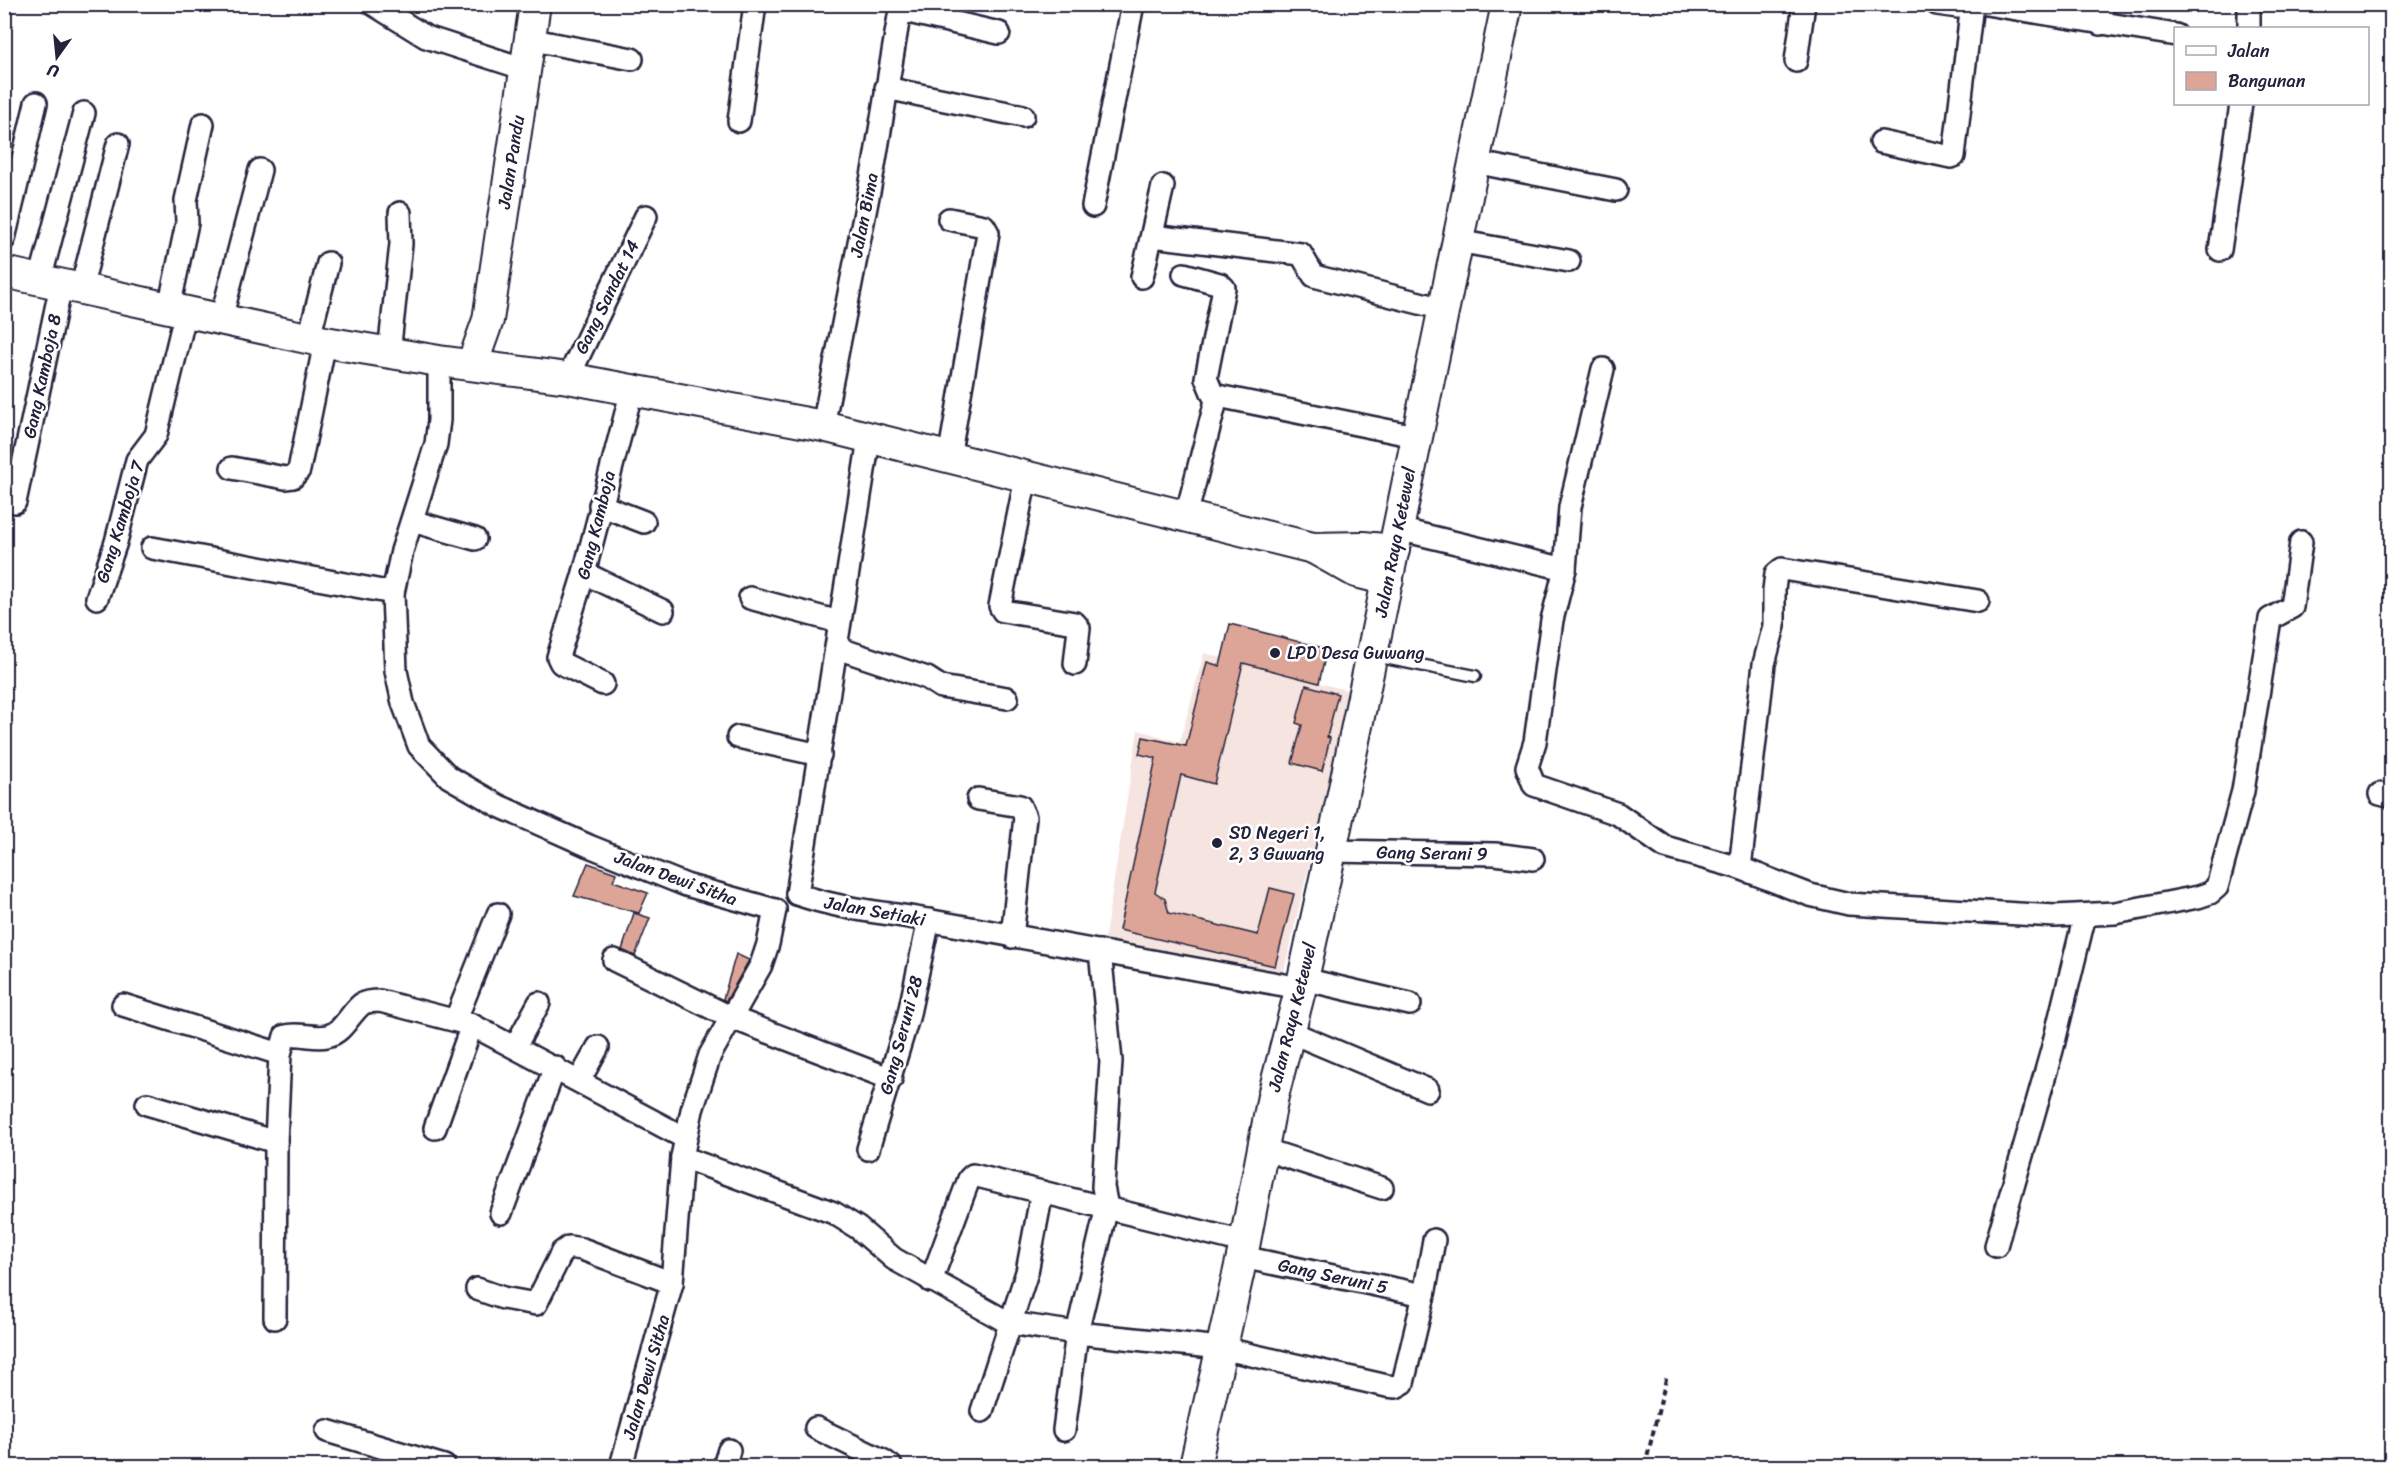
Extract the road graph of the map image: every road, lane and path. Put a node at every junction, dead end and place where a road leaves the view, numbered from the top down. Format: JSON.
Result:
{"nodes":[{"id":1,"x":373,"y":4,"type":"edge"},
{"id":2,"x":535,"y":4,"type":"edge"},
{"id":3,"x":755,"y":4,"type":"edge"},
{"id":4,"x":1133,"y":4,"type":"edge"},
{"id":5,"x":1507,"y":4,"type":"edge"},
{"id":6,"x":1804,"y":4,"type":"edge"},
{"id":7,"x":1937,"y":4,"type":"edge"},
{"id":8,"x":2249,"y":4,"type":"edge"},
{"id":9,"x":1976,"y":5,"type":"edge"},
{"id":10,"x":900,"y":7,"type":"edge"},
{"id":11,"x":2101,"y":14,"type":"edge"},
{"id":12,"x":2249,"y":27,"type":"edge"},
{"id":13,"x":999,"y":33,"type":"dead end"},
{"id":14,"x":2174,"y":35,"type":"edge"},
{"id":15,"x":528,"y":39,"type":"junction"},
{"id":16,"x":632,"y":59,"type":"dead end"},
{"id":17,"x":1796,"y":62,"type":"dead end"},
{"id":18,"x":525,"y":69,"type":"junction"},
{"id":19,"x":886,"y":88,"type":"junction"},
{"id":20,"x":36,"y":103,"type":"dead end"},
{"id":21,"x":2241,"y":105,"type":"edge"},
{"id":22,"x":84,"y":113,"type":"dead end"},
{"id":23,"x":1023,"y":116,"type":"dead end"},
{"id":24,"x":739,"y":121,"type":"dead end"},
{"id":25,"x":202,"y":124,"type":"dead end"},
{"id":26,"x":1881,"y":142,"type":"dead end"},
{"id":27,"x":118,"y":144,"type":"dead end"},
{"id":28,"x":1474,"y":162,"type":"junction"},
{"id":29,"x":260,"y":170,"type":"dead end"},
{"id":30,"x":1163,"y":186,"type":"dead end"},
{"id":31,"x":1616,"y":190,"type":"dead end"},
{"id":32,"x":1094,"y":206,"type":"dead end"},
{"id":33,"x":400,"y":213,"type":"dead end"},
{"id":34,"x":646,"y":216,"type":"dead end"},
{"id":35,"x":949,"y":219,"type":"dead end"},
{"id":36,"x":1152,"y":236,"type":"junction"},
{"id":37,"x":4,"y":239,"type":"edge"},
{"id":38,"x":1457,"y":241,"type":"junction"},
{"id":39,"x":2220,"y":250,"type":"dead end"},
{"id":40,"x":1569,"y":261,"type":"dead end"},
{"id":41,"x":328,"y":263,"type":"dead end"},
{"id":42,"x":4,"y":273,"type":"edge"},
{"id":43,"x":1184,"y":274,"type":"dead end"},
{"id":44,"x":1142,"y":277,"type":"dead end"},
{"id":45,"x":61,"y":284,"type":"junction"},
{"id":46,"x":1443,"y":309,"type":"junction"},
{"id":47,"x":177,"y":310,"type":"junction"},
{"id":48,"x":221,"y":319,"type":"junction"},
{"id":49,"x":488,"y":320,"type":"junction"},
{"id":50,"x":317,"y":340,"type":"junction"},
{"id":51,"x":389,"y":352,"type":"junction"},
{"id":52,"x":439,"y":361,"type":"junction"},
{"id":53,"x":472,"y":365,"type":"junction"},
{"id":54,"x":504,"y":368,"type":"junction"},
{"id":55,"x":1603,"y":369,"type":"dead end"},
{"id":56,"x":568,"y":378,"type":"junction"},
{"id":57,"x":632,"y":390,"type":"junction"},
{"id":58,"x":1217,"y":397,"type":"junction"},
{"id":59,"x":823,"y":426,"type":"junction"},
{"id":60,"x":1415,"y":436,"type":"junction"},
{"id":61,"x":869,"y":439,"type":"junction"},
{"id":62,"x":949,"y":458,"type":"junction"},
{"id":63,"x":232,"y":468,"type":"dead end"},
{"id":64,"x":1026,"y":477,"type":"junction"},
{"id":65,"x":15,"y":502,"type":"dead end"},
{"id":66,"x":600,"y":505,"type":"junction"},
{"id":67,"x":1186,"y":516,"type":"junction"},
{"id":68,"x":412,"y":521,"type":"junction"},
{"id":69,"x":644,"y":522,"type":"dead end"},
{"id":70,"x":475,"y":539,"type":"dead end"},
{"id":71,"x":1396,"y":540,"type":"junction"},
{"id":72,"x":2301,"y":542,"type":"dead end"},
{"id":73,"x":152,"y":548,"type":"dead end"},
{"id":74,"x":1313,"y":548,"type":"junction"},
{"id":75,"x":1565,"y":569,"type":"junction"},
{"id":76,"x":584,"y":573,"type":"junction"},
{"id":77,"x":1388,"y":580,"type":"junction"},
{"id":78,"x":393,"y":593,"type":"junction"},
{"id":79,"x":98,"y":598,"type":"dead end"},
{"id":80,"x":750,"y":598,"type":"dead end"},
{"id":81,"x":1978,"y":600,"type":"dead end"},
{"id":82,"x":663,"y":611,"type":"dead end"},
{"id":83,"x":839,"y":622,"type":"junction"},
{"id":84,"x":837,"y":648,"type":"junction"},
{"id":85,"x":1371,"y":656,"type":"junction"},
{"id":86,"x":1075,"y":664,"type":"dead end"},
{"id":87,"x":1474,"y":676,"type":"dead end"},
{"id":88,"x":603,"y":684,"type":"dead end"},
{"id":89,"x":1007,"y":698,"type":"dead end"},
{"id":90,"x":738,"y":737,"type":"dead end"},
{"id":91,"x":820,"y":755,"type":"junction"},
{"id":92,"x":978,"y":799,"type":"dead end"},
{"id":93,"x":1331,"y":851,"type":"junction"},
{"id":94,"x":1533,"y":859,"type":"dead end"},
{"id":95,"x":1740,"y":868,"type":"junction"},
{"id":96,"x":798,"y":894,"type":"junction"},
{"id":97,"x":775,"y":910,"type":"junction"},
{"id":98,"x":498,"y":914,"type":"dead end"},
{"id":99,"x":2085,"y":915,"type":"junction"},
{"id":100,"x":930,"y":920,"type":"junction"},
{"id":101,"x":1012,"y":937,"type":"junction"},
{"id":102,"x":1100,"y":951,"type":"junction"},
{"id":103,"x":614,"y":960,"type":"dead end"},
{"id":104,"x":1302,"y":984,"type":"junction"},
{"id":105,"x":539,"y":1003,"type":"dead end"},
{"id":106,"x":1410,"y":1004,"type":"dead end"},
{"id":107,"x":123,"y":1005,"type":"dead end"},
{"id":108,"x":732,"y":1018,"type":"junction"},
{"id":109,"x":464,"y":1022,"type":"junction"},
{"id":110,"x":1288,"y":1031,"type":"junction"},
{"id":111,"x":514,"y":1047,"type":"junction"},
{"id":112,"x":598,"y":1047,"type":"dead end"},
{"id":113,"x":280,"y":1054,"type":"junction"},
{"id":114,"x":555,"y":1067,"type":"junction"},
{"id":115,"x":891,"y":1079,"type":"junction"},
{"id":116,"x":579,"y":1081,"type":"junction"},
{"id":117,"x":1428,"y":1090,"type":"dead end"},
{"id":118,"x":147,"y":1104,"type":"dead end"},
{"id":119,"x":435,"y":1128,"type":"dead end"},
{"id":120,"x":276,"y":1142,"type":"junction"},
{"id":121,"x":683,"y":1148,"type":"junction"},
{"id":122,"x":868,"y":1149,"type":"dead end"},
{"id":123,"x":1263,"y":1149,"type":"junction"},
{"id":124,"x":1382,"y":1188,"type":"dead end"},
{"id":125,"x":1042,"y":1192,"type":"junction"},
{"id":126,"x":1107,"y":1207,"type":"junction"},
{"id":127,"x":501,"y":1212,"type":"dead end"},
{"id":128,"x":1434,"y":1240,"type":"dead end"},
{"id":129,"x":1996,"y":1246,"type":"dead end"},
{"id":130,"x":1243,"y":1249,"type":"junction"},
{"id":131,"x":931,"y":1281,"type":"junction"},
{"id":132,"x":672,"y":1283,"type":"junction"},
{"id":133,"x":477,"y":1289,"type":"dead end"},
{"id":134,"x":1424,"y":1295,"type":"junction"},
{"id":135,"x":275,"y":1318,"type":"dead end"},
{"id":136,"x":1009,"y":1323,"type":"junction"},
{"id":137,"x":1077,"y":1333,"type":"junction"},
{"id":138,"x":1221,"y":1348,"type":"junction"},
{"id":139,"x":1667,"y":1375,"type":"dead end"},
{"id":140,"x":982,"y":1411,"type":"dead end"},
{"id":141,"x":816,"y":1428,"type":"dead end"},
{"id":142,"x":1064,"y":1430,"type":"dead end"},
{"id":143,"x":327,"y":1431,"type":"dead end"},
{"id":144,"x":444,"y":1467,"type":"edge"},
{"id":145,"x":621,"y":1467,"type":"edge"},
{"id":146,"x":891,"y":1467,"type":"edge"},
{"id":147,"x":1196,"y":1467,"type":"edge"},
{"id":148,"x":1645,"y":1467,"type":"edge"}],
"edges":[{"from":1,"to":18,"type":"street"},
{"from":2,"to":15,"type":"street","name":"Jalan Pandu"},
{"from":3,"to":24,"type":"street"},
{"from":4,"to":32,"type":"street"},
{"from":5,"to":28,"type":"street","name":"Jalan Raya Ketewel"},
{"from":6,"to":17,"type":"street"},
{"from":7,"to":9,"type":"street"},
{"from":8,"to":12,"type":"street"},
{"from":9,"to":11,"type":"street"},
{"from":9,"to":26,"type":"street"},
{"from":10,"to":13,"type":"street"},
{"from":10,"to":19,"type":"street","name":"Jalan Bima"},
{"from":11,"to":14,"type":"street"},
{"from":15,"to":16,"type":"street"},
{"from":15,"to":18,"type":"street","name":"Jalan Pandu"},
{"from":18,"to":49,"type":"street","name":"Jalan Pandu"},
{"from":19,"to":23,"type":"street"},
{"from":19,"to":59,"type":"street","name":"Jalan Bima"},
{"from":20,"to":37,"type":"street"},
{"from":21,"to":39,"type":"street"},
{"from":22,"to":45,"type":"street"},
{"from":25,"to":47,"type":"street","name":"Gang Kamboja 7"},
{"from":27,"to":45,"type":"street"},
{"from":28,"to":31,"type":"street"},
{"from":28,"to":38,"type":"street","name":"Jalan Raya Ketewel"},
{"from":29,"to":48,"type":"street"},
{"from":30,"to":36,"type":"street"},
{"from":33,"to":51,"type":"street"},
{"from":34,"to":56,"type":"street","name":"Gang Sandat 14"},
{"from":35,"to":62,"type":"street"},
{"from":36,"to":44,"type":"street"},
{"from":36,"to":46,"type":"street"},
{"from":38,"to":40,"type":"street"},
{"from":38,"to":46,"type":"street","name":"Jalan Raya Ketewel"},
{"from":41,"to":50,"type":"street"},
{"from":42,"to":45,"type":"street"},
{"from":43,"to":58,"type":"street"},
{"from":45,"to":47,"type":"street"},
{"from":45,"to":65,"type":"street","name":"Gang Kamboja 8"},
{"from":46,"to":60,"type":"street","name":"Jalan Raya Ketewel"},
{"from":47,"to":48,"type":"street"},
{"from":47,"to":79,"type":"street","name":"Gang Kamboja 7"},
{"from":48,"to":50,"type":"street"},
{"from":49,"to":53,"type":"street","name":"Jalan Pandu"},
{"from":49,"to":54,"type":"street","name":"Jalan Pandu"},
{"from":50,"to":51,"type":"street"},
{"from":50,"to":63,"type":"street"},
{"from":51,"to":52,"type":"street"},
{"from":52,"to":53,"type":"street"},
{"from":52,"to":68,"type":"street","name":"Jalan Dewi Sitha"},
{"from":53,"to":54,"type":"street"},
{"from":54,"to":56,"type":"street"},
{"from":55,"to":75,"type":"street"},
{"from":56,"to":57,"type":"street"},
{"from":57,"to":59,"type":"street"},
{"from":57,"to":66,"type":"street","name":"Gang Kamboja"},
{"from":58,"to":60,"type":"street"},
{"from":58,"to":67,"type":"street"},
{"from":59,"to":61,"type":"street"},
{"from":60,"to":71,"type":"street","name":"Jalan Raya Ketewel"},
{"from":61,"to":62,"type":"street"},
{"from":61,"to":83,"type":"street"},
{"from":62,"to":64,"type":"street"},
{"from":64,"to":67,"type":"street"},
{"from":64,"to":86,"type":"street"},
{"from":66,"to":69,"type":"street"},
{"from":66,"to":76,"type":"street","name":"Gang Kamboja"},
{"from":67,"to":74,"type":"street"},
{"from":68,"to":70,"type":"street"},
{"from":68,"to":78,"type":"street","name":"Jalan Dewi Sitha"},
{"from":71,"to":74,"type":"street"},
{"from":71,"to":75,"type":"street"},
{"from":71,"to":77,"type":"street","name":"Jalan Raya Ketewel"},
{"from":72,"to":99,"type":"street"},
{"from":73,"to":78,"type":"street"},
{"from":74,"to":77,"type":"street"},
{"from":75,"to":95,"type":"street"},
{"from":76,"to":82,"type":"street"},
{"from":76,"to":88,"type":"street","name":"Gang Kamboja"},
{"from":77,"to":85,"type":"street","name":"Jalan Raya Ketewel"},
{"from":78,"to":97,"type":"street","name":"Jalan Dewi Sitha"},
{"from":80,"to":83,"type":"street"},
{"from":81,"to":95,"type":"street"},
{"from":83,"to":84,"type":"street"},
{"from":84,"to":89,"type":"street"},
{"from":84,"to":91,"type":"street"},
{"from":85,"to":87,"type":"lane"},
{"from":85,"to":93,"type":"street","name":"Jalan Raya Ketewel"},
{"from":90,"to":91,"type":"street"},
{"from":91,"to":96,"type":"street"},
{"from":92,"to":101,"type":"street"},
{"from":93,"to":94,"type":"street","name":"Gang Serani 9"},
{"from":93,"to":104,"type":"street","name":"Jalan Raya Ketewel"},
{"from":95,"to":99,"type":"street"},
{"from":96,"to":97,"type":"street"},
{"from":96,"to":100,"type":"street","name":"Jalan Setiaki"},
{"from":97,"to":108,"type":"street","name":"Jalan Dewi Sitha"},
{"from":98,"to":109,"type":"street"},
{"from":99,"to":129,"type":"street"},
{"from":100,"to":101,"type":"street","name":"Jalan Setiaki"},
{"from":100,"to":115,"type":"street","name":"Gang Seruni 28"},
{"from":101,"to":102,"type":"street","name":"Jalan Setiaki"},
{"from":102,"to":104,"type":"street","name":"Jalan Setiaki"},
{"from":102,"to":126,"type":"street"},
{"from":103,"to":108,"type":"street"},
{"from":104,"to":106,"type":"street","name":"Jalan Setiaki"},
{"from":104,"to":110,"type":"street","name":"Jalan Raya Ketewel"},
{"from":105,"to":111,"type":"street"},
{"from":107,"to":113,"type":"street"},
{"from":108,"to":115,"type":"street"},
{"from":108,"to":121,"type":"street","name":"Jalan Dewi Sitha"},
{"from":109,"to":111,"type":"street"},
{"from":109,"to":113,"type":"street"},
{"from":109,"to":119,"type":"street"},
{"from":110,"to":117,"type":"street"},
{"from":110,"to":123,"type":"street","name":"Jalan Raya Ketewel"},
{"from":111,"to":114,"type":"street"},
{"from":112,"to":116,"type":"street"},
{"from":113,"to":120,"type":"street"},
{"from":114,"to":116,"type":"street"},
{"from":114,"to":127,"type":"street"},
{"from":115,"to":122,"type":"street","name":"Gang Seruni 28"},
{"from":116,"to":121,"type":"street"},
{"from":118,"to":120,"type":"street"},
{"from":120,"to":135,"type":"street"},
{"from":121,"to":131,"type":"street"},
{"from":121,"to":132,"type":"street","name":"Jalan Dewi Sitha"},
{"from":123,"to":124,"type":"street"},
{"from":123,"to":130,"type":"street","name":"Jalan Raya Ketewel"},
{"from":125,"to":126,"type":"street","name":"Gang Seruni 5"},
{"from":125,"to":131,"type":"street","name":"Gang Seruni 5"},
{"from":125,"to":136,"type":"street"},
{"from":126,"to":130,"type":"street","name":"Gang Seruni 5"},
{"from":126,"to":137,"type":"street"},
{"from":128,"to":134,"type":"street"},
{"from":130,"to":134,"type":"street","name":"Gang Seruni 5"},
{"from":130,"to":138,"type":"street","name":"Jalan Raya Ketewel"},
{"from":131,"to":136,"type":"street"},
{"from":132,"to":133,"type":"street"},
{"from":132,"to":145,"type":"street","name":"Jalan Dewi Sitha"},
{"from":134,"to":138,"type":"street"},
{"from":136,"to":137,"type":"street"},
{"from":136,"to":140,"type":"street"},
{"from":137,"to":138,"type":"street"},
{"from":137,"to":142,"type":"street"},
{"from":138,"to":147,"type":"street","name":"Jalan Raya Ketewel"},
{"from":139,"to":148,"type":"path"},
{"from":141,"to":146,"type":"street"},
{"from":143,"to":144,"type":"street"}]}
